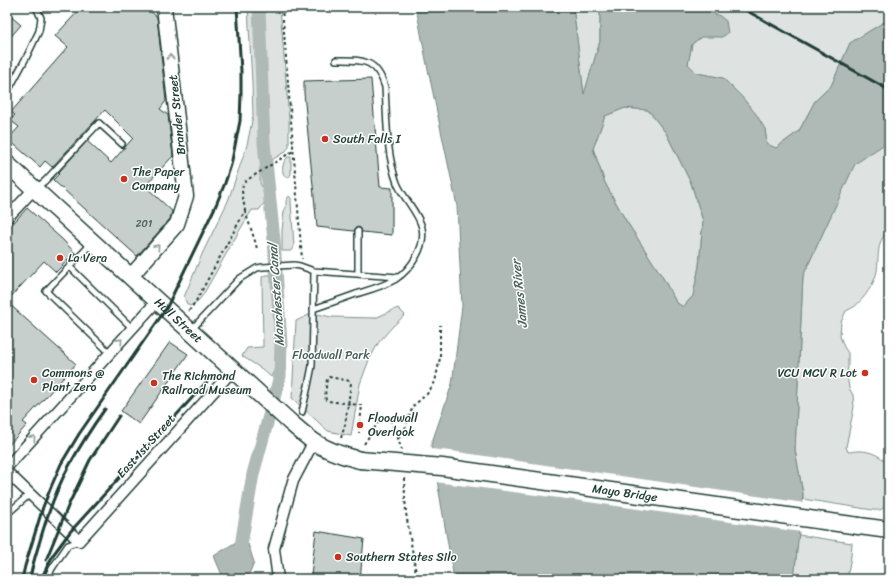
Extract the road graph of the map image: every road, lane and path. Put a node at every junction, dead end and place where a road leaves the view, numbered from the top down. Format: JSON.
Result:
{"nodes":[{"id":1,"x":36,"y":7,"type":"edge"},
{"id":2,"x":164,"y":7,"type":"edge"},
{"id":3,"x":282,"y":7,"type":"edge"},
{"id":4,"x":336,"y":60,"type":"dead end"},
{"id":5,"x":7,"y":93,"type":"edge"},
{"id":6,"x":122,"y":144,"type":"dead end"},
{"id":7,"x":293,"y":151,"type":"junction"},
{"id":8,"x":7,"y":164,"type":"edge"},
{"id":9,"x":34,"y":189,"type":"junction"},
{"id":10,"x":245,"y":211,"type":"junction"},
{"id":11,"x":7,"y":218,"type":"edge"},
{"id":12,"x":358,"y":231,"type":"dead end"},
{"id":13,"x":93,"y":242,"type":"junction"},
{"id":14,"x":257,"y":250,"type":"dead end"},
{"id":15,"x":70,"y":267,"type":"junction"},
{"id":16,"x":303,"y":267,"type":"junction"},
{"id":17,"x":314,"y":271,"type":"junction"},
{"id":18,"x":358,"y":274,"type":"junction"},
{"id":19,"x":131,"y":276,"type":"junction"},
{"id":20,"x":398,"y":277,"type":"junction"},
{"id":21,"x":157,"y":301,"type":"junction"},
{"id":22,"x":313,"y":309,"type":"junction"},
{"id":23,"x":189,"y":311,"type":"dead end"},
{"id":24,"x":440,"y":324,"type":"dead end"},
{"id":25,"x":132,"y":328,"type":"junction"},
{"id":26,"x":190,"y":331,"type":"junction"},
{"id":27,"x":110,"y":353,"type":"junction"},
{"id":28,"x":233,"y":370,"type":"junction"},
{"id":29,"x":302,"y":412,"type":"dead end"},
{"id":30,"x":359,"y":433,"type":"dead end"},
{"id":31,"x":341,"y":438,"type":"dead end"},
{"id":32,"x":398,"y":439,"type":"junction"},
{"id":33,"x":314,"y":441,"type":"junction"},
{"id":34,"x":364,"y":444,"type":"dead end"},
{"id":35,"x":402,"y":456,"type":"dead end"},
{"id":36,"x":360,"y":460,"type":"joint"},
{"id":37,"x":7,"y":467,"type":"edge"},
{"id":38,"x":7,"y":472,"type":"edge"},
{"id":39,"x":404,"y":477,"type":"dead end"},
{"id":40,"x":30,"y":494,"type":"junction"},
{"id":41,"x":7,"y":514,"type":"edge"},
{"id":42,"x":889,"y":530,"type":"edge"},
{"id":43,"x":79,"y":540,"type":"junction"},
{"id":44,"x":46,"y":579,"type":"edge"},
{"id":45,"x":278,"y":579,"type":"edge"},
{"id":46,"x":417,"y":579,"type":"edge"}],
"edges":[{"from":1,"to":5,"type":"lane"},
{"from":19,"to":2,"type":"street","name":"Brander Street","one_way":true},
{"from":3,"to":7,"type":"path"},
{"from":4,"to":20,"type":"lane"},
{"from":6,"to":9,"type":"lane"},
{"from":7,"to":10,"type":"path"},
{"from":7,"to":16,"type":"path"},
{"from":8,"to":9,"type":"main road","name":"Hull Street"},
{"from":9,"to":11,"type":"street"},
{"from":9,"to":13,"type":"main road","name":"Hull Street"},
{"from":10,"to":14,"type":"path"},
{"from":10,"to":23,"type":"path"},
{"from":12,"to":18,"type":"lane"},
{"from":13,"to":15,"type":"lane"},
{"from":13,"to":19,"type":"main road","name":"Hull Street"},
{"from":15,"to":25,"type":"lane"},
{"from":15,"to":27,"type":"lane"},
{"from":16,"to":17,"type":"lane"},
{"from":16,"to":26,"type":"lane"},
{"from":17,"to":18,"type":"lane"},
{"from":17,"to":22,"type":"lane"},
{"from":18,"to":20,"type":"lane"},
{"from":19,"to":21,"type":"main road","name":"Hull Street"},
{"from":20,"to":22,"type":"lane"},
{"from":21,"to":25,"type":"street"},
{"from":21,"to":26,"type":"main road","name":"Hull Street"},
{"from":22,"to":29,"type":"lane"},
{"from":24,"to":32,"type":"path"},
{"from":27,"to":25,"type":"street","one_way":true},
{"from":26,"to":28,"type":"main road","name":"Hull Street"},
{"from":37,"to":27,"type":"street","one_way":true},
{"from":28,"to":33,"type":"main road","name":"Hull Street"},
{"from":28,"to":43,"type":"street","name":"East 1st Street"},
{"from":30,"to":31,"type":"path","bridge":true},
{"from":32,"to":34,"type":"path"},
{"from":32,"to":35,"type":"path"},
{"from":33,"to":36,"type":"main road","name":"Hull Street"},
{"from":33,"to":45,"type":"street"},
{"from":36,"to":42,"type":"main road","name":"Mayo Bridge","bridge":true},
{"from":38,"to":40,"type":"street"},
{"from":39,"to":46,"type":"path"},
{"from":40,"to":41,"type":"lane"},
{"from":40,"to":43,"type":"street"},
{"from":43,"to":44,"type":"lane"}]}
